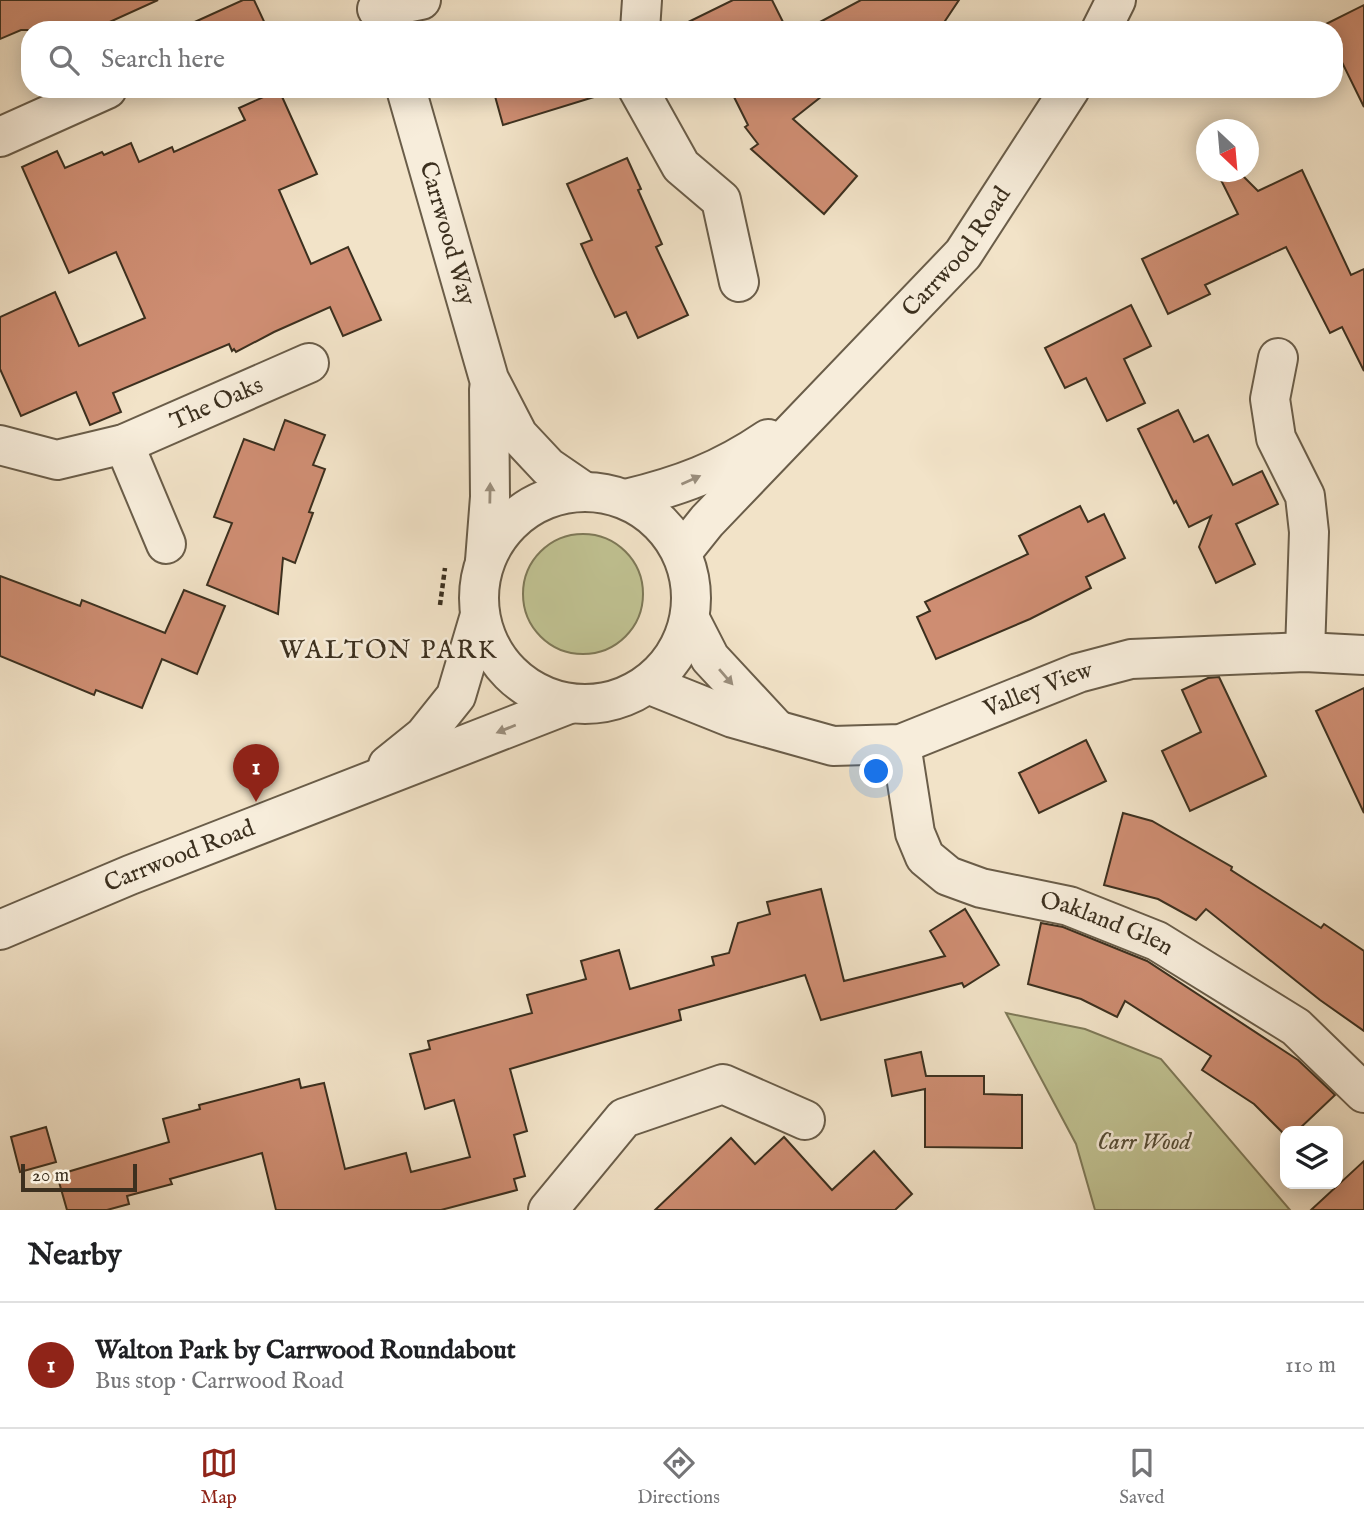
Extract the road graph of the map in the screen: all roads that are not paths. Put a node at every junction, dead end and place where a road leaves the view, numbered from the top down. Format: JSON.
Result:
{"nodes":[{"id":1,"x":421,"y":0,"type":"edge"},
{"id":2,"x":642,"y":0,"type":"edge"},
{"id":3,"x":1116,"y":0,"type":"edge"},
{"id":4,"x":378,"y":13,"type":"edge"},
{"id":5,"x":641,"y":21,"type":"edge"},
{"id":6,"x":1106,"y":21,"type":"edge"},
{"id":7,"x":81,"y":98,"type":"edge"},
{"id":8,"x":409,"y":98,"type":"edge"},
{"id":9,"x":643,"y":98,"type":"edge"},
{"id":10,"x":1064,"y":98,"type":"edge"},
{"id":11,"x":4,"y":125,"type":"edge"},
{"id":12,"x":738,"y":282,"type":"dead end"},
{"id":13,"x":1278,"y":358,"type":"dead end"},
{"id":14,"x":309,"y":363,"type":"dead end"},
{"id":15,"x":489,"y":379,"type":"junction"},
{"id":16,"x":826,"y":399,"type":"junction"},
{"id":17,"x":124,"y":444,"type":"junction"},
{"id":18,"x":0,"y":445,"type":"edge"},
{"id":19,"x":583,"y":491,"type":"junction"},
{"id":20,"x":626,"y":499,"type":"junction"},
{"id":21,"x":166,"y":544,"type":"dead end"},
{"id":22,"x":683,"y":551,"type":"junction"},
{"id":23,"x":485,"y":561,"type":"junction"},
{"id":24,"x":480,"y":615,"type":"junction"},
{"id":25,"x":690,"y":619,"type":"junction"},
{"id":26,"x":1305,"y":652,"type":"junction"},
{"id":27,"x":1364,"y":655,"type":"edge"},
{"id":28,"x":648,"y":684,"type":"junction"},
{"id":29,"x":569,"y":704,"type":"junction"},
{"id":30,"x":778,"y":731,"type":"junction"},
{"id":31,"x":901,"y":744,"type":"junction"},
{"id":32,"x":362,"y":786,"type":"junction"},
{"id":33,"x":0,"y":930,"type":"edge"},
{"id":34,"x":1364,"y":1093,"type":"edge"},
{"id":35,"x":805,"y":1120,"type":"dead end"},
{"id":36,"x":548,"y":1210,"type":"edge"}],
"edges":[{"from":1,"to":4,"type":"street"},
{"from":2,"to":5,"type":"street"},
{"from":3,"to":6,"type":"street"},
{"from":7,"to":11,"type":"street"},
{"from":8,"to":15,"type":"street","name":"Carrwood Way"},
{"from":9,"to":12,"type":"street"},
{"from":10,"to":16,"type":"street","name":"Carrwood Road"},
{"from":13,"to":26,"type":"street"},
{"from":14,"to":17,"type":"street","name":"The Oaks"},
{"from":15,"to":19,"type":"street","name":"Carrwood Way"},
{"from":23,"to":15,"type":"street","name":"Carrwood Way","one_way":true},
{"from":20,"to":16,"type":"street","name":"Carrwood Road","one_way":true},
{"from":16,"to":22,"type":"street","name":"Carrwood Road"},
{"from":17,"to":18,"type":"street","name":"The Oaks"},
{"from":17,"to":21,"type":"street"},
{"from":19,"to":20,"type":"street"},
{"from":19,"to":23,"type":"street"},
{"from":20,"to":22,"type":"street"},
{"from":22,"to":25,"type":"street"},
{"from":23,"to":24,"type":"street"},
{"from":24,"to":29,"type":"street"},
{"from":24,"to":32,"type":"street","name":"Carrwood Road"},
{"from":25,"to":28,"type":"street"},
{"from":25,"to":30,"type":"street","one_way":true},
{"from":26,"to":27,"type":"street","name":"Valley View"},
{"from":26,"to":31,"type":"street","name":"Valley View"},
{"from":28,"to":29,"type":"street"},
{"from":28,"to":30,"type":"street","name":"Valley View"},
{"from":29,"to":32,"type":"street","name":"Carrwood Road","one_way":true},
{"from":30,"to":31,"type":"street","name":"Valley View"},
{"from":31,"to":34,"type":"street","name":"Oakland Glen"},
{"from":32,"to":33,"type":"street","name":"Carrwood Road"},
{"from":35,"to":36,"type":"street"}]}
